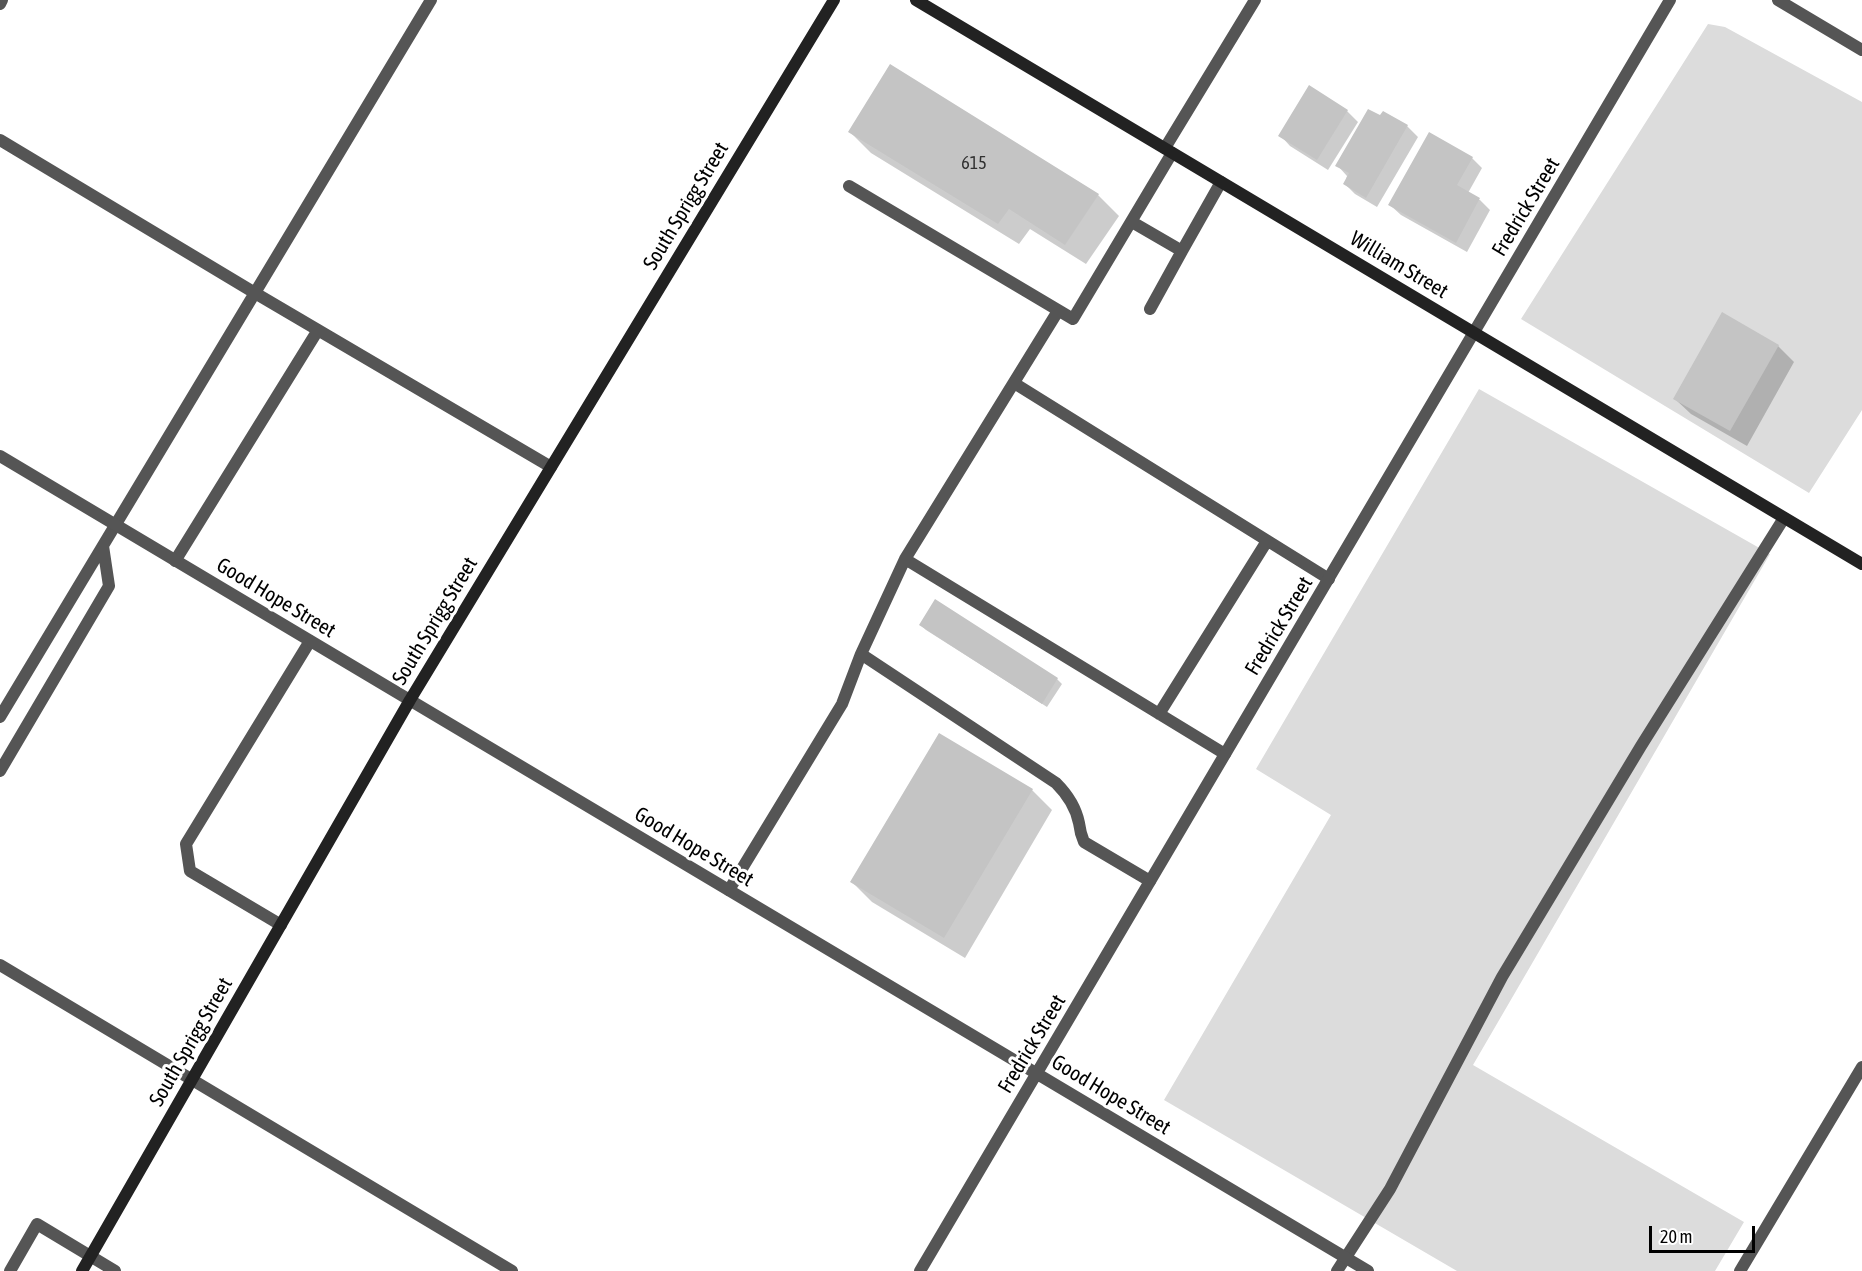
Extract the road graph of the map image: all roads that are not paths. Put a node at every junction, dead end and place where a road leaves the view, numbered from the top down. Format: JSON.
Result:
{"nodes":[{"id":1,"x":2,"y":0,"type":"edge"},
{"id":2,"x":431,"y":0,"type":"edge"},
{"id":3,"x":834,"y":0,"type":"edge"},
{"id":4,"x":916,"y":0,"type":"edge"},
{"id":5,"x":1255,"y":0,"type":"edge"},
{"id":6,"x":1670,"y":0,"type":"edge"},
{"id":7,"x":1778,"y":0,"type":"edge"},
{"id":8,"x":0,"y":4,"type":"edge"},
{"id":9,"x":1862,"y":50,"type":"edge"},
{"id":10,"x":0,"y":140,"type":"edge"},
{"id":11,"x":1168,"y":151,"type":"junction"},
{"id":12,"x":1221,"y":182,"type":"junction"},
{"id":13,"x":849,"y":186,"type":"dead end"},
{"id":14,"x":1132,"y":222,"type":"junction"},
{"id":15,"x":1182,"y":251,"type":"junction"},
{"id":16,"x":255,"y":293,"type":"junction"},
{"id":17,"x":1150,"y":309,"type":"dead end"},
{"id":18,"x":1058,"y":311,"type":"junction"},
{"id":19,"x":318,"y":330,"type":"junction"},
{"id":20,"x":1474,"y":332,"type":"junction"},
{"id":21,"x":1014,"y":383,"type":"junction"},
{"id":22,"x":0,"y":456,"type":"edge"},
{"id":23,"x":551,"y":467,"type":"junction"},
{"id":24,"x":1784,"y":518,"type":"junction"},
{"id":25,"x":115,"y":525,"type":"junction"},
{"id":26,"x":1267,"y":541,"type":"junction"},
{"id":27,"x":103,"y":546,"type":"junction"},
{"id":28,"x":905,"y":559,"type":"junction"},
{"id":29,"x":176,"y":561,"type":"junction"},
{"id":30,"x":1862,"y":564,"type":"edge"},
{"id":31,"x":1329,"y":579,"type":"junction"},
{"id":32,"x":310,"y":641,"type":"junction"},
{"id":33,"x":861,"y":654,"type":"junction"},
{"id":34,"x":410,"y":700,"type":"junction"},
{"id":35,"x":1158,"y":714,"type":"junction"},
{"id":36,"x":0,"y":717,"type":"edge"},
{"id":37,"x":1225,"y":754,"type":"junction"},
{"id":38,"x":0,"y":771,"type":"edge"},
{"id":39,"x":1150,"y":881,"type":"junction"},
{"id":40,"x":729,"y":890,"type":"junction"},
{"id":41,"x":280,"y":925,"type":"junction"},
{"id":42,"x":0,"y":965,"type":"edge"},
{"id":43,"x":1862,"y":1067,"type":"edge"},
{"id":44,"x":1037,"y":1074,"type":"junction"},
{"id":45,"x":192,"y":1080,"type":"junction"},
{"id":46,"x":91,"y":1257,"type":"junction"},
{"id":47,"x":1345,"y":1258,"type":"junction"},
{"id":48,"x":10,"y":1271,"type":"edge"},
{"id":49,"x":82,"y":1271,"type":"edge"},
{"id":50,"x":115,"y":1271,"type":"edge"},
{"id":51,"x":512,"y":1271,"type":"edge"},
{"id":52,"x":920,"y":1271,"type":"edge"},
{"id":53,"x":1337,"y":1271,"type":"edge"},
{"id":54,"x":1368,"y":1271,"type":"edge"},
{"id":55,"x":1740,"y":1271,"type":"edge"}],
"edges":[{"from":1,"to":8,"type":"street"},
{"from":2,"to":16,"type":"street"},
{"from":3,"to":23,"type":"main road","name":"South Sprigg Street"},
{"from":4,"to":11,"type":"main road","name":"William Street"},
{"from":5,"to":11,"type":"street"},
{"from":6,"to":20,"type":"street","name":"Fredrick Street"},
{"from":7,"to":9,"type":"street"},
{"from":10,"to":16,"type":"street"},
{"from":11,"to":12,"type":"main road","name":"William Street"},
{"from":11,"to":14,"type":"street"},
{"from":12,"to":15,"type":"street"},
{"from":12,"to":20,"type":"main road","name":"William Street"},
{"from":13,"to":18,"type":"street"},
{"from":14,"to":15,"type":"street"},
{"from":14,"to":18,"type":"street"},
{"from":15,"to":17,"type":"street"},
{"from":16,"to":19,"type":"street"},
{"from":16,"to":25,"type":"street"},
{"from":18,"to":21,"type":"street"},
{"from":19,"to":23,"type":"street"},
{"from":19,"to":29,"type":"street"},
{"from":20,"to":24,"type":"main road","name":"William Street"},
{"from":20,"to":31,"type":"street","name":"Fredrick Street"},
{"from":21,"to":26,"type":"street"},
{"from":21,"to":28,"type":"street"},
{"from":22,"to":25,"type":"street","name":"Good Hope Street"},
{"from":23,"to":34,"type":"main road","name":"South Sprigg Street"},
{"from":24,"to":30,"type":"main road","name":"William Street"},
{"from":24,"to":47,"type":"street"},
{"from":25,"to":27,"type":"street"},
{"from":25,"to":29,"type":"street","name":"Good Hope Street"},
{"from":26,"to":31,"type":"street"},
{"from":26,"to":35,"type":"street"},
{"from":27,"to":36,"type":"street"},
{"from":27,"to":38,"type":"street"},
{"from":28,"to":33,"type":"street"},
{"from":28,"to":35,"type":"street"},
{"from":29,"to":32,"type":"street","name":"Good Hope Street"},
{"from":31,"to":37,"type":"street","name":"Fredrick Street"},
{"from":32,"to":34,"type":"street","name":"Good Hope Street"},
{"from":32,"to":41,"type":"street"},
{"from":33,"to":39,"type":"street"},
{"from":33,"to":40,"type":"street"},
{"from":34,"to":40,"type":"street","name":"Good Hope Street"},
{"from":34,"to":41,"type":"main road","name":"South Sprigg Street"},
{"from":35,"to":37,"type":"street"},
{"from":37,"to":39,"type":"street","name":"Fredrick Street"},
{"from":39,"to":44,"type":"street","name":"Fredrick Street"},
{"from":40,"to":44,"type":"street","name":"Good Hope Street"},
{"from":41,"to":45,"type":"main road","name":"South Sprigg Street"},
{"from":42,"to":45,"type":"street"},
{"from":43,"to":55,"type":"street"},
{"from":44,"to":47,"type":"street","name":"Good Hope Street"},
{"from":44,"to":52,"type":"street","name":"Fredrick Street"},
{"from":45,"to":46,"type":"main road","name":"South Sprigg Street"},
{"from":45,"to":51,"type":"street"},
{"from":46,"to":48,"type":"street"},
{"from":46,"to":49,"type":"main road","name":"South Sprigg Street"},
{"from":46,"to":50,"type":"street"},
{"from":47,"to":53,"type":"street"},
{"from":47,"to":54,"type":"street","name":"Good Hope Street"}]}
